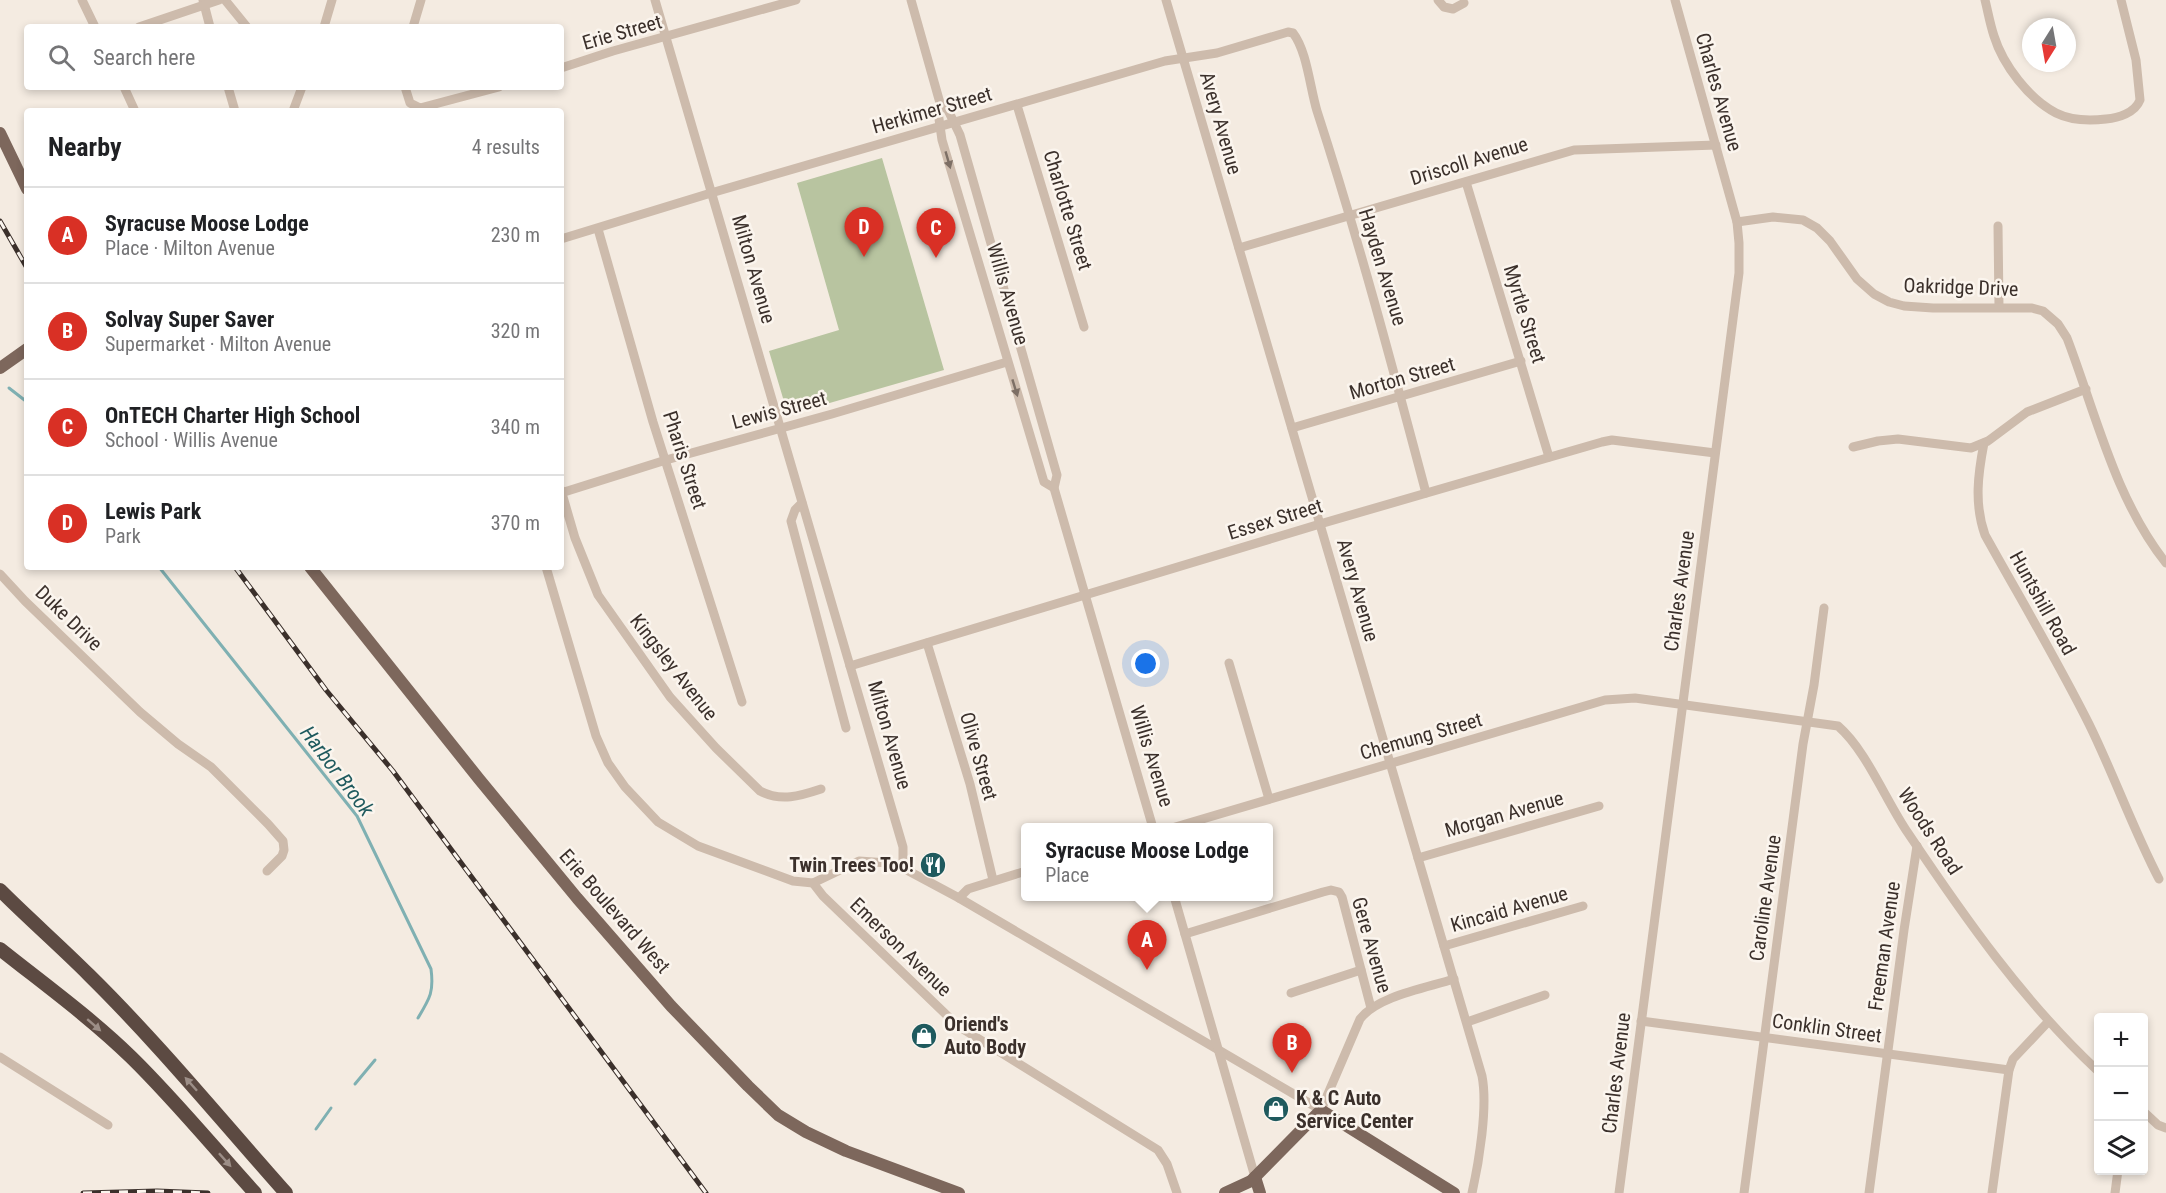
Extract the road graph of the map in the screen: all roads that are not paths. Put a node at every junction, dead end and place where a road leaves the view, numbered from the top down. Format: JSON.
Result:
{"nodes":[{"id":1,"x":82,"y":0,"type":"edge"},
{"id":2,"x":219,"y":0,"type":"edge"},
{"id":3,"x":225,"y":0,"type":"edge"},
{"id":4,"x":332,"y":0,"type":"edge"},
{"id":5,"x":421,"y":0,"type":"edge"},
{"id":6,"x":655,"y":0,"type":"edge"},
{"id":7,"x":796,"y":0,"type":"edge"},
{"id":8,"x":911,"y":0,"type":"edge"},
{"id":9,"x":1167,"y":0,"type":"edge"},
{"id":10,"x":1438,"y":0,"type":"edge"},
{"id":11,"x":1675,"y":0,"type":"edge"},
{"id":12,"x":1985,"y":0,"type":"edge"},
{"id":13,"x":2121,"y":0,"type":"edge"},
{"id":14,"x":203,"y":3,"type":"edge"},
{"id":15,"x":1464,"y":3,"type":"dead end"},
{"id":16,"x":94,"y":24,"type":"edge"},
{"id":17,"x":147,"y":24,"type":"edge"},
{"id":18,"x":209,"y":24,"type":"edge"},
{"id":19,"x":244,"y":24,"type":"edge"},
{"id":20,"x":325,"y":24,"type":"edge"},
{"id":21,"x":414,"y":24,"type":"edge"},
{"id":22,"x":666,"y":38,"type":"junction"},
{"id":23,"x":1302,"y":53,"type":"joint"},
{"id":24,"x":1184,"y":59,"type":"junction"},
{"id":25,"x":564,"y":67,"type":"edge"},
{"id":26,"x":124,"y":90,"type":"edge"},
{"id":27,"x":229,"y":90,"type":"edge"},
{"id":28,"x":300,"y":90,"type":"edge"},
{"id":29,"x":405,"y":90,"type":"edge"},
{"id":30,"x":488,"y":90,"type":"edge"},
{"id":31,"x":940,"y":103,"type":"junction"},
{"id":32,"x":1017,"y":105,"type":"junction"},
{"id":33,"x":134,"y":108,"type":"edge"},
{"id":34,"x":234,"y":108,"type":"edge"},
{"id":35,"x":294,"y":108,"type":"edge"},
{"id":36,"x":955,"y":123,"type":"junction"},
{"id":37,"x":940,"y":127,"type":"junction"},
{"id":38,"x":0,"y":133,"type":"edge"},
{"id":39,"x":1716,"y":145,"type":"junction"},
{"id":40,"x":1466,"y":182,"type":"junction"},
{"id":41,"x":24,"y":183,"type":"edge"},
{"id":42,"x":711,"y":193,"type":"junction"},
{"id":43,"x":1349,"y":216,"type":"junction"},
{"id":44,"x":1737,"y":222,"type":"junction"},
{"id":45,"x":1998,"y":226,"type":"dead end"},
{"id":46,"x":598,"y":229,"type":"junction"},
{"id":47,"x":564,"y":238,"type":"edge"},
{"id":48,"x":1239,"y":248,"type":"junction"},
{"id":49,"x":1999,"y":306,"type":"junction"},
{"id":50,"x":1084,"y":327,"type":"dead end"},
{"id":51,"x":24,"y":351,"type":"edge"},
{"id":52,"x":1521,"y":361,"type":"junction"},
{"id":53,"x":1007,"y":362,"type":"junction"},
{"id":54,"x":0,"y":368,"type":"edge"},
{"id":55,"x":2086,"y":389,"type":"junction"},
{"id":56,"x":1401,"y":398,"type":"junction"},
{"id":57,"x":780,"y":428,"type":"junction"},
{"id":58,"x":1292,"y":428,"type":"junction"},
{"id":59,"x":1984,"y":443,"type":"junction"},
{"id":60,"x":1852,"y":447,"type":"dead end"},
{"id":61,"x":1715,"y":453,"type":"junction"},
{"id":62,"x":1549,"y":457,"type":"junction"},
{"id":63,"x":666,"y":460,"type":"junction"},
{"id":64,"x":1054,"y":488,"type":"junction"},
{"id":65,"x":564,"y":491,"type":"edge"},
{"id":66,"x":1426,"y":493,"type":"junction"},
{"id":67,"x":564,"y":502,"type":"edge"},
{"id":68,"x":802,"y":503,"type":"junction"},
{"id":69,"x":1320,"y":524,"type":"junction"},
{"id":70,"x":2166,"y":563,"type":"edge"},
{"id":71,"x":312,"y":570,"type":"edge"},
{"id":72,"x":547,"y":570,"type":"edge"},
{"id":73,"x":0,"y":574,"type":"edge"},
{"id":74,"x":1086,"y":596,"type":"junction"},
{"id":75,"x":1824,"y":608,"type":"dead end"},
{"id":76,"x":927,"y":643,"type":"junction"},
{"id":77,"x":1229,"y":663,"type":"dead end"},
{"id":78,"x":850,"y":666,"type":"junction"},
{"id":79,"x":742,"y":702,"type":"dead end"},
{"id":80,"x":1682,"y":705,"type":"junction"},
{"id":81,"x":1808,"y":721,"type":"junction"},
{"id":82,"x":846,"y":728,"type":"dead end"},
{"id":83,"x":1391,"y":764,"type":"junction"},
{"id":84,"x":821,"y":789,"type":"dead end"},
{"id":85,"x":1269,"y":799,"type":"junction"},
{"id":86,"x":1599,"y":806,"type":"dead end"},
{"id":87,"x":1152,"y":823,"type":"edge"},
{"id":88,"x":1189,"y":823,"type":"edge"},
{"id":89,"x":1917,"y":846,"type":"junction"},
{"id":90,"x":1418,"y":858,"type":"junction"},
{"id":91,"x":903,"y":868,"type":"junction"},
{"id":92,"x":267,"y":871,"type":"dead end"},
{"id":93,"x":1021,"y":872,"type":"edge"},
{"id":94,"x":2158,"y":879,"type":"dead end"},
{"id":95,"x":993,"y":880,"type":"junction"},
{"id":96,"x":813,"y":883,"type":"junction"},
{"id":97,"x":0,"y":890,"type":"edge"},
{"id":98,"x":959,"y":898,"type":"junction"},
{"id":99,"x":0,"y":899,"type":"edge"},
{"id":100,"x":1175,"y":901,"type":"edge"},
{"id":101,"x":1583,"y":906,"type":"dead end"},
{"id":102,"x":44,"y":934,"type":"junction"},
{"id":103,"x":1185,"y":934,"type":"junction"},
{"id":104,"x":1444,"y":946,"type":"junction"},
{"id":105,"x":0,"y":949,"type":"edge"},
{"id":106,"x":0,"y":961,"type":"edge"},
{"id":107,"x":1361,"y":970,"type":"junction"},
{"id":108,"x":1454,"y":979,"type":"junction"},
{"id":109,"x":1291,"y":993,"type":"dead end"},
{"id":110,"x":1545,"y":995,"type":"dead end"},
{"id":111,"x":73,"y":1006,"type":"junction"},
{"id":112,"x":1371,"y":1008,"type":"junction"},
{"id":113,"x":1467,"y":1022,"type":"junction"},
{"id":114,"x":1641,"y":1022,"type":"junction"},
{"id":115,"x":2048,"y":1022,"type":"junction"},
{"id":116,"x":1764,"y":1038,"type":"junction"},
{"id":117,"x":1219,"y":1052,"type":"junction"},
{"id":118,"x":1888,"y":1054,"type":"junction"},
{"id":119,"x":0,"y":1057,"type":"edge"},
{"id":120,"x":2094,"y":1067,"type":"edge"},
{"id":121,"x":2009,"y":1070,"type":"junction"},
{"id":122,"x":1321,"y":1110,"type":"junction"},
{"id":123,"x":2148,"y":1119,"type":"edge"},
{"id":124,"x":108,"y":1125,"type":"dead end"},
{"id":125,"x":2166,"y":1128,"type":"edge"},
{"id":126,"x":2117,"y":1175,"type":"edge"},
{"id":127,"x":1255,"y":1177,"type":"junction"},
{"id":128,"x":255,"y":1193,"type":"edge"},
{"id":129,"x":286,"y":1193,"type":"edge"},
{"id":130,"x":959,"y":1193,"type":"edge"},
{"id":131,"x":1177,"y":1193,"type":"edge"},
{"id":132,"x":1225,"y":1193,"type":"edge"},
{"id":133,"x":1260,"y":1193,"type":"edge"},
{"id":134,"x":1454,"y":1193,"type":"edge"},
{"id":135,"x":1472,"y":1193,"type":"edge"},
{"id":136,"x":1619,"y":1193,"type":"edge"},
{"id":137,"x":1744,"y":1193,"type":"edge"},
{"id":138,"x":1869,"y":1193,"type":"edge"},
{"id":139,"x":1992,"y":1193,"type":"edge"},
{"id":140,"x":2115,"y":1193,"type":"edge"}],
"edges":[{"from":1,"to":16,"type":"street"},
{"from":2,"to":14,"type":"street"},
{"from":3,"to":19,"type":"street"},
{"from":4,"to":20,"type":"street"},
{"from":5,"to":21,"type":"street"},
{"from":6,"to":22,"type":"street","name":"Milton Avenue"},
{"from":7,"to":22,"type":"street","name":"Erie Street"},
{"from":8,"to":31,"type":"street","name":"Willis Avenue"},
{"from":9,"to":24,"type":"street","name":"Avery Avenue"},
{"from":10,"to":15,"type":"street"},
{"from":11,"to":39,"type":"street","name":"Charles Avenue"},
{"from":12,"to":13,"type":"street"},
{"from":14,"to":17,"type":"street"},
{"from":14,"to":18,"type":"street"},
{"from":22,"to":25,"type":"street","name":"Erie Street"},
{"from":22,"to":42,"type":"street","name":"Milton Avenue"},
{"from":23,"to":24,"type":"street","name":"Herkimer Street"},
{"from":23,"to":43,"type":"street","name":"Hayden Avenue"},
{"from":24,"to":32,"type":"street","name":"Herkimer Street"},
{"from":24,"to":48,"type":"street","name":"Avery Avenue"},
{"from":26,"to":33,"type":"street"},
{"from":27,"to":34,"type":"street"},
{"from":28,"to":35,"type":"street"},
{"from":29,"to":30,"type":"street"},
{"from":31,"to":36,"type":"street","name":"Willis Avenue"},
{"from":31,"to":37,"type":"street","name":"Willis Avenue"},
{"from":32,"to":36,"type":"street","name":"Herkimer Street"},
{"from":32,"to":50,"type":"street","name":"Charlotte Street"},
{"from":36,"to":37,"type":"street","name":"Herkimer Street"},
{"from":36,"to":64,"type":"street","name":"Willis Avenue"},
{"from":37,"to":42,"type":"street","name":"Herkimer Street"},
{"from":37,"to":53,"type":"street","name":"Willis Avenue","one_way":true},
{"from":38,"to":41,"type":"main road"},
{"from":39,"to":40,"type":"street","name":"Driscoll Avenue"},
{"from":39,"to":44,"type":"street","name":"Charles Avenue"},
{"from":40,"to":43,"type":"street","name":"Driscoll Avenue"},
{"from":40,"to":52,"type":"street","name":"Myrtle Street"},
{"from":42,"to":46,"type":"street","name":"Herkimer Street"},
{"from":42,"to":57,"type":"street","name":"Milton Avenue"},
{"from":43,"to":48,"type":"street","name":"Driscoll Avenue"},
{"from":43,"to":56,"type":"street","name":"Hayden Avenue"},
{"from":44,"to":49,"type":"street","name":"Oakridge Drive"},
{"from":44,"to":61,"type":"street","name":"Charles Avenue"},
{"from":45,"to":49,"type":"street"},
{"from":46,"to":47,"type":"street","name":"Herkimer Street"},
{"from":46,"to":63,"type":"street","name":"Pharis Street"},
{"from":48,"to":58,"type":"street","name":"Avery Avenue"},
{"from":49,"to":55,"type":"street","name":"Oakridge Drive"},
{"from":51,"to":54,"type":"main road"},
{"from":52,"to":56,"type":"street","name":"Morton Street"},
{"from":52,"to":62,"type":"street","name":"Myrtle Street"},
{"from":53,"to":57,"type":"street","name":"Lewis Street"},
{"from":53,"to":64,"type":"street","name":"Willis Avenue","one_way":true},
{"from":55,"to":59,"type":"street"},
{"from":55,"to":70,"type":"street","name":"Oakridge Drive"},
{"from":56,"to":58,"type":"street","name":"Morton Street"},
{"from":56,"to":66,"type":"street","name":"Hayden Avenue"},
{"from":57,"to":63,"type":"street","name":"Lewis Street"},
{"from":57,"to":68,"type":"street","name":"Milton Avenue"},
{"from":58,"to":69,"type":"street","name":"Avery Avenue"},
{"from":59,"to":60,"type":"street"},
{"from":59,"to":94,"type":"street","name":"Huntshill Road"},
{"from":61,"to":62,"type":"street","name":"Essex Street"},
{"from":61,"to":80,"type":"street","name":"Charles Avenue"},
{"from":62,"to":66,"type":"street","name":"Essex Street"},
{"from":63,"to":65,"type":"street","name":"Lewis Street"},
{"from":63,"to":79,"type":"street","name":"Pharis Street"},
{"from":64,"to":74,"type":"street","name":"Willis Avenue"},
{"from":66,"to":69,"type":"street","name":"Essex Street"},
{"from":67,"to":84,"type":"street","name":"Kingsley Avenue"},
{"from":68,"to":78,"type":"street","name":"Milton Avenue"},
{"from":68,"to":82,"type":"street"},
{"from":69,"to":74,"type":"street","name":"Essex Street"},
{"from":69,"to":83,"type":"street","name":"Avery Avenue"},
{"from":71,"to":130,"type":"main road","name":"Erie Boulevard West"},
{"from":72,"to":96,"type":"street"},
{"from":73,"to":92,"type":"street","name":"Duke Drive"},
{"from":74,"to":76,"type":"street","name":"Essex Street"},
{"from":74,"to":87,"type":"street","name":"Willis Avenue"},
{"from":75,"to":81,"type":"street","name":"Caroline Avenue"},
{"from":76,"to":78,"type":"street","name":"Essex Street"},
{"from":76,"to":95,"type":"street","name":"Olive Street"},
{"from":77,"to":85,"type":"street"},
{"from":78,"to":91,"type":"street","name":"Milton Avenue"},
{"from":80,"to":81,"type":"street","name":"Woods Road"},
{"from":80,"to":83,"type":"street","name":"Chemung Street"},
{"from":80,"to":114,"type":"street","name":"Charles Avenue"},
{"from":81,"to":89,"type":"street","name":"Woods Road"},
{"from":81,"to":116,"type":"street","name":"Caroline Avenue"},
{"from":83,"to":85,"type":"street","name":"Chemung Street"},
{"from":83,"to":90,"type":"street","name":"Avery Avenue"},
{"from":85,"to":88,"type":"street","name":"Chemung Street"},
{"from":86,"to":90,"type":"street","name":"Morgan Avenue"},
{"from":89,"to":115,"type":"street","name":"Woods Road"},
{"from":89,"to":118,"type":"street","name":"Freeman Avenue"},
{"from":90,"to":104,"type":"street","name":"Avery Avenue"},
{"from":91,"to":96,"type":"street"},
{"from":91,"to":98,"type":"street"},
{"from":93,"to":95,"type":"street"},
{"from":95,"to":98,"type":"street"},
{"from":96,"to":131,"type":"street","name":"Emerson Avenue"},
{"from":97,"to":102,"type":"highway"},
{"from":98,"to":117,"type":"street"},
{"from":99,"to":102,"type":"highway"},
{"from":100,"to":103,"type":"street"},
{"from":101,"to":104,"type":"street","name":"Kincaid Avenue"},
{"from":129,"to":102,"type":"highway","one_way":true},
{"from":103,"to":107,"type":"street","name":"Gere Avenue"},
{"from":103,"to":117,"type":"street"},
{"from":104,"to":108,"type":"street","name":"Avery Avenue"},
{"from":105,"to":111,"type":"highway"},
{"from":106,"to":111,"type":"highway"},
{"from":107,"to":109,"type":"street"},
{"from":107,"to":112,"type":"street","name":"Gere Avenue"},
{"from":108,"to":112,"type":"street","name":"Gere Avenue"},
{"from":108,"to":113,"type":"street","name":"Avery Avenue"},
{"from":110,"to":113,"type":"street"},
{"from":111,"to":128,"type":"highway","one_way":true},
{"from":112,"to":122,"type":"street"},
{"from":113,"to":135,"type":"street","name":"Avery Avenue"},
{"from":114,"to":116,"type":"street","name":"Conklin Street"},
{"from":114,"to":136,"type":"street","name":"Charles Avenue"},
{"from":115,"to":120,"type":"street","name":"Woods Road"},
{"from":115,"to":121,"type":"street"},
{"from":116,"to":118,"type":"street","name":"Conklin Street"},
{"from":116,"to":137,"type":"street","name":"Caroline Avenue"},
{"from":117,"to":122,"type":"street"},
{"from":117,"to":127,"type":"street"},
{"from":118,"to":121,"type":"street","name":"Conklin Street"},
{"from":118,"to":138,"type":"street","name":"Freeman Avenue"},
{"from":119,"to":124,"type":"street"},
{"from":121,"to":139,"type":"street"},
{"from":122,"to":127,"type":"main road"},
{"from":122,"to":134,"type":"main road"},
{"from":123,"to":125,"type":"street"},
{"from":126,"to":140,"type":"street"},
{"from":127,"to":132,"type":"main road"},
{"from":127,"to":133,"type":"main road"}]}
